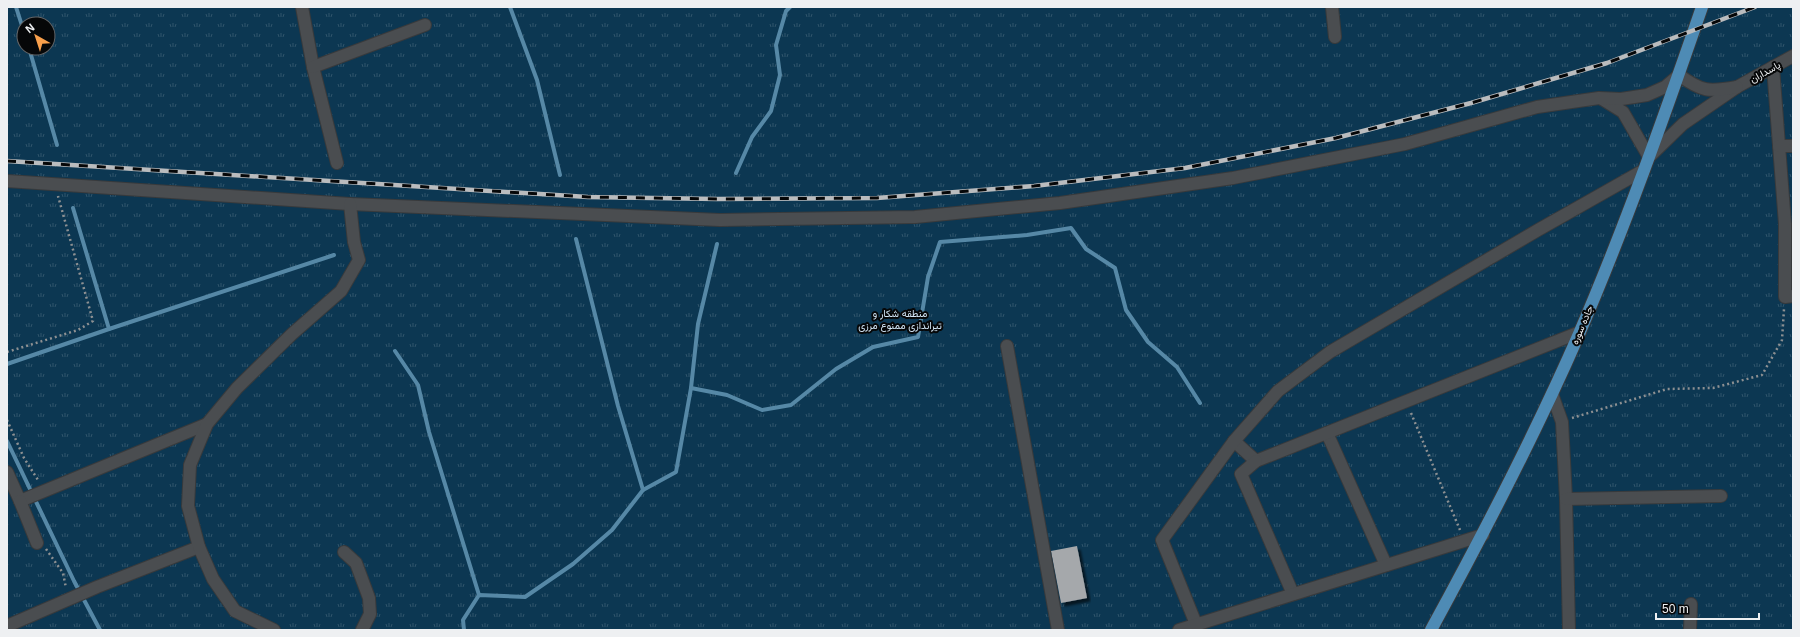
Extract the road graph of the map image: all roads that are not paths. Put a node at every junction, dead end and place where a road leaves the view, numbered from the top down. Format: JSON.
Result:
{"nodes":[{"id":1,"x":302,"y":7,"type":"edge"},
{"id":2,"x":1332,"y":7,"type":"edge"},
{"id":3,"x":1702,"y":7,"type":"edge"},
{"id":4,"x":425,"y":25,"type":"dead end"},
{"id":5,"x":1335,"y":37,"type":"dead end"},
{"id":6,"x":1793,"y":56,"type":"edge"},
{"id":7,"x":313,"y":66,"type":"junction"},
{"id":8,"x":1773,"y":67,"type":"junction"},
{"id":9,"x":1680,"y":75,"type":"junction"},
{"id":10,"x":1737,"y":87,"type":"junction"},
{"id":11,"x":1599,"y":98,"type":"junction"},
{"id":12,"x":1779,"y":146,"type":"junction"},
{"id":13,"x":1793,"y":146,"type":"edge"},
{"id":14,"x":1649,"y":156,"type":"junction"},
{"id":15,"x":337,"y":163,"type":"dead end"},
{"id":16,"x":1644,"y":170,"type":"junction"},
{"id":17,"x":7,"y":181,"type":"edge"},
{"id":18,"x":350,"y":204,"type":"junction"},
{"id":19,"x":1789,"y":224,"type":"edge"},
{"id":20,"x":1789,"y":296,"type":"edge"},
{"id":21,"x":1580,"y":332,"type":"junction"},
{"id":22,"x":1007,"y":346,"type":"dead end"},
{"id":23,"x":1552,"y":394,"type":"junction"},
{"id":24,"x":207,"y":424,"type":"junction"},
{"id":25,"x":1327,"y":433,"type":"junction"},
{"id":26,"x":1234,"y":441,"type":"junction"},
{"id":27,"x":1256,"y":461,"type":"junction"},
{"id":28,"x":7,"y":472,"type":"edge"},
{"id":29,"x":1721,"y":496,"type":"dead end"},
{"id":30,"x":1566,"y":498,"type":"junction"},
{"id":31,"x":22,"y":500,"type":"junction"},
{"id":32,"x":1483,"y":535,"type":"junction"},
{"id":33,"x":38,"y":543,"type":"road end"},
{"id":34,"x":198,"y":547,"type":"junction"},
{"id":35,"x":344,"y":552,"type":"dead end"},
{"id":36,"x":1386,"y":565,"type":"junction"},
{"id":37,"x":1293,"y":594,"type":"junction"},
{"id":38,"x":1691,"y":604,"type":"dead end"},
{"id":39,"x":1196,"y":624,"type":"junction"},
{"id":40,"x":7,"y":626,"type":"edge"},
{"id":41,"x":271,"y":628,"type":"edge"},
{"id":42,"x":362,"y":630,"type":"edge"},
{"id":43,"x":1058,"y":630,"type":"edge"},
{"id":44,"x":1179,"y":630,"type":"edge"},
{"id":45,"x":1430,"y":630,"type":"edge"},
{"id":46,"x":1570,"y":630,"type":"edge"},
{"id":47,"x":1690,"y":630,"type":"edge"}],
"edges":[{"from":1,"to":7,"type":"street"},
{"from":2,"to":5,"type":"street"},
{"from":3,"to":9,"type":"main road","name":"جاده سوره"},
{"from":4,"to":7,"type":"street"},
{"from":6,"to":8,"type":"street","name":"پاسداران"},
{"from":7,"to":15,"type":"street"},
{"from":8,"to":10,"type":"street","name":"پاسداران"},
{"from":8,"to":12,"type":"street"},
{"from":9,"to":10,"type":"street"},
{"from":9,"to":11,"type":"street"},
{"from":9,"to":14,"type":"main road","name":"جاده سوره"},
{"from":10,"to":14,"type":"street","name":"پاسداران"},
{"from":11,"to":14,"type":"street"},
{"from":11,"to":18,"type":"street"},
{"from":12,"to":13,"type":"street"},
{"from":12,"to":19,"type":"street"},
{"from":14,"to":16,"type":"main road","name":"جاده سوره"},
{"from":16,"to":21,"type":"main road","name":"جاده سوره"},
{"from":16,"to":26,"type":"street"},
{"from":17,"to":18,"type":"street"},
{"from":18,"to":24,"type":"street"},
{"from":19,"to":20,"type":"street"},
{"from":21,"to":23,"type":"main road","name":"جاده سوره"},
{"from":21,"to":25,"type":"street"},
{"from":22,"to":43,"type":"street"},
{"from":23,"to":30,"type":"street"},
{"from":23,"to":32,"type":"main road","name":"جاده سوره"},
{"from":24,"to":31,"type":"street"},
{"from":24,"to":34,"type":"street"},
{"from":25,"to":27,"type":"street"},
{"from":25,"to":36,"type":"street"},
{"from":26,"to":27,"type":"street"},
{"from":26,"to":39,"type":"street"},
{"from":27,"to":37,"type":"street"},
{"from":28,"to":31,"type":"street"},
{"from":29,"to":30,"type":"street"},
{"from":30,"to":46,"type":"street"},
{"from":31,"to":33,"type":"street"},
{"from":32,"to":36,"type":"street"},
{"from":32,"to":45,"type":"main road","name":"جاده سوره"},
{"from":34,"to":40,"type":"street"},
{"from":34,"to":41,"type":"street"},
{"from":35,"to":42,"type":"street"},
{"from":36,"to":37,"type":"street"},
{"from":37,"to":39,"type":"street"},
{"from":38,"to":47,"type":"street"},
{"from":39,"to":44,"type":"street"}]}
